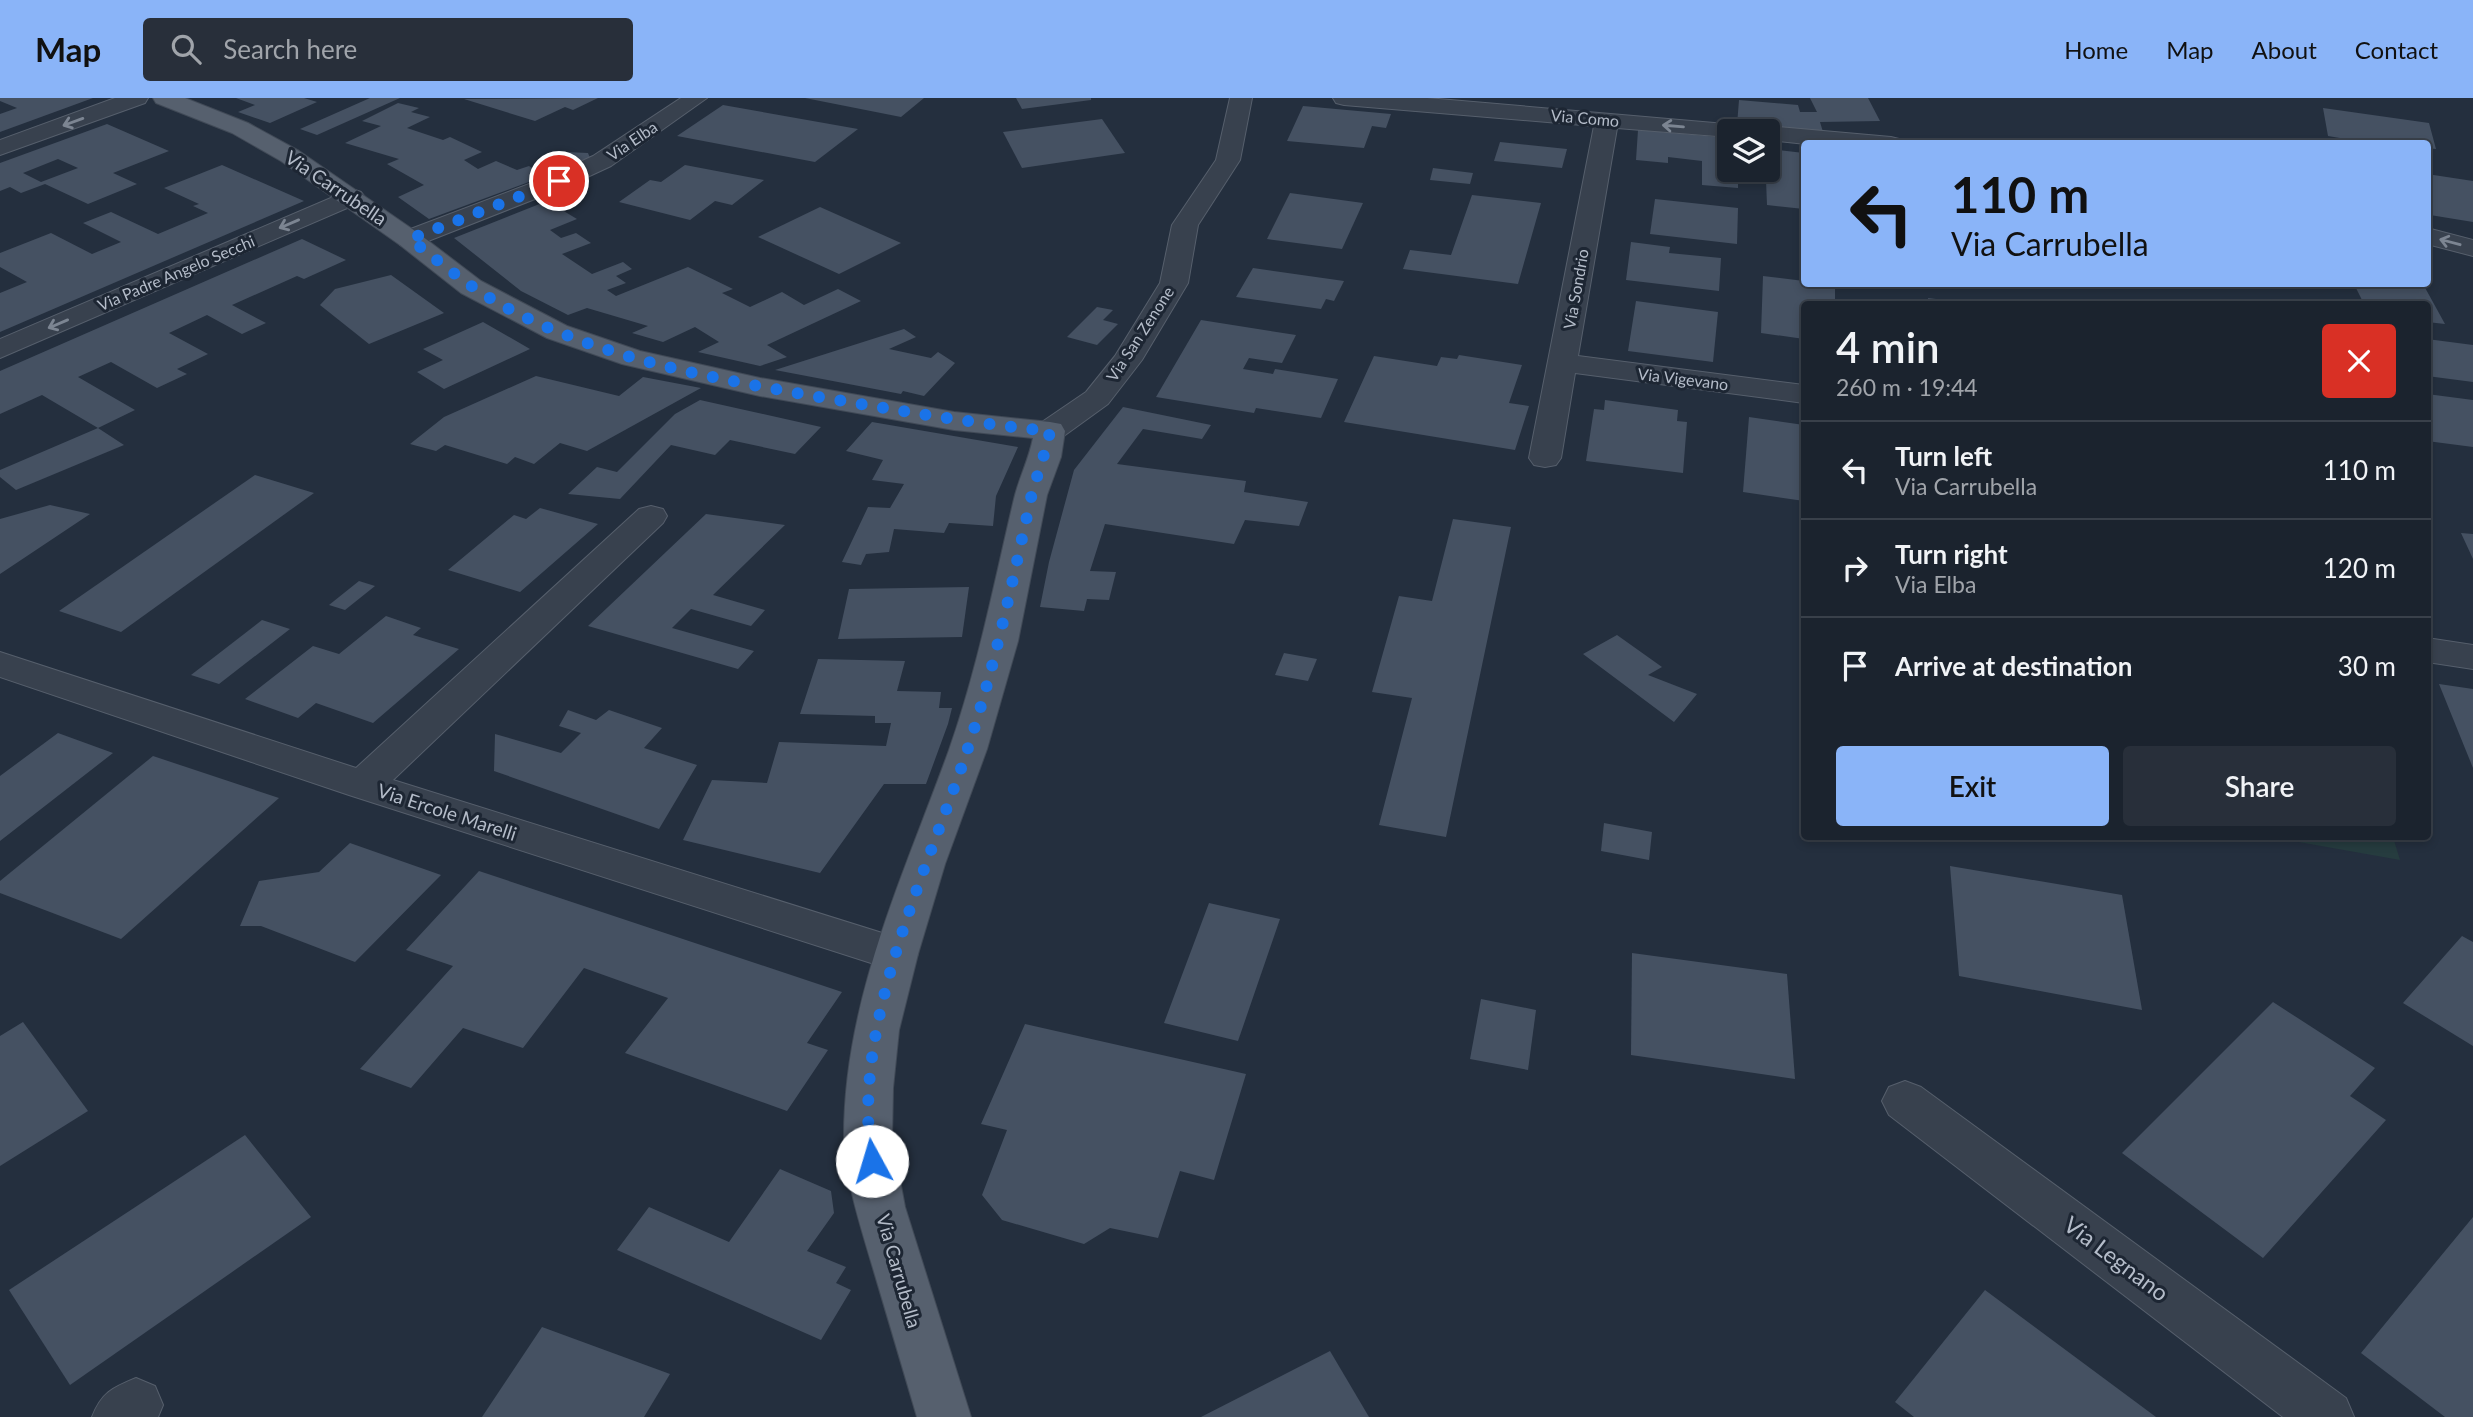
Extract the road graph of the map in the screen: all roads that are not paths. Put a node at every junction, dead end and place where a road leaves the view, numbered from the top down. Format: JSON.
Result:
{"nodes":[{"id":1,"x":137,"y":98,"type":"edge"},
{"id":2,"x":164,"y":98,"type":"edge"},
{"id":3,"x":696,"y":98,"type":"edge"},
{"id":4,"x":1241,"y":98,"type":"edge"},
{"id":5,"x":1345,"y":98,"type":"edge"},
{"id":6,"x":1607,"y":120,"type":"junction"},
{"id":7,"x":1717,"y":129,"type":"edge"},
{"id":8,"x":1780,"y":134,"type":"edge"},
{"id":9,"x":1846,"y":140,"type":"edge"},
{"id":10,"x":0,"y":148,"type":"edge"},
{"id":11,"x":352,"y":197,"type":"junction"},
{"id":12,"x":2431,"y":237,"type":"edge"},
{"id":13,"x":410,"y":239,"type":"junction"},
{"id":14,"x":2473,"y":248,"type":"edge"},
{"id":15,"x":0,"y":349,"type":"edge"},
{"id":16,"x":1562,"y":363,"type":"junction"},
{"id":17,"x":1801,"y":394,"type":"edge"},
{"id":18,"x":1050,"y":431,"type":"junction"},
{"id":19,"x":1545,"y":458,"type":"dead end"},
{"id":20,"x":651,"y":516,"type":"dead end"},
{"id":21,"x":2431,"y":651,"type":"edge"},
{"id":22,"x":2473,"y":656,"type":"edge"},
{"id":23,"x":0,"y":664,"type":"edge"},
{"id":24,"x":363,"y":785,"type":"junction"},
{"id":25,"x":896,"y":954,"type":"junction"},
{"id":26,"x":1905,"y":1101,"type":"dead end"},
{"id":27,"x":944,"y":1417,"type":"edge"},
{"id":28,"x":2328,"y":1417,"type":"edge"}],
"edges":[{"from":1,"to":10,"type":"street","one_way":true},
{"from":2,"to":11,"type":"main road","name":"Via Carrubella"},
{"from":3,"to":13,"type":"street","name":"Via Elba"},
{"from":4,"to":18,"type":"street","name":"Via San Zenone"},
{"from":5,"to":6,"type":"street","name":"Via Como"},
{"from":7,"to":6,"type":"street","name":"Via Como","one_way":true},
{"from":6,"to":16,"type":"street","name":"Via Sondrio"},
{"from":8,"to":9,"type":"street"},
{"from":11,"to":13,"type":"main road","name":"Via Carrubella"},
{"from":11,"to":15,"type":"street","name":"Via Padre Angelo Secchi","one_way":true},
{"from":14,"to":12,"type":"street","one_way":true},
{"from":13,"to":18,"type":"main road","name":"Via Carrubella"},
{"from":16,"to":17,"type":"street","name":"Via Vigevano"},
{"from":16,"to":19,"type":"street","name":"Via Sondrio"},
{"from":18,"to":25,"type":"main road","name":"Via Carrubella"},
{"from":20,"to":24,"type":"street"},
{"from":21,"to":22,"type":"street"},
{"from":23,"to":24,"type":"street","name":"Via Ercole Marelli"},
{"from":24,"to":25,"type":"street","name":"Via Ercole Marelli"},
{"from":25,"to":27,"type":"main road","name":"Via Carrubella"},
{"from":26,"to":28,"type":"street","name":"Via Legnano"}]}
